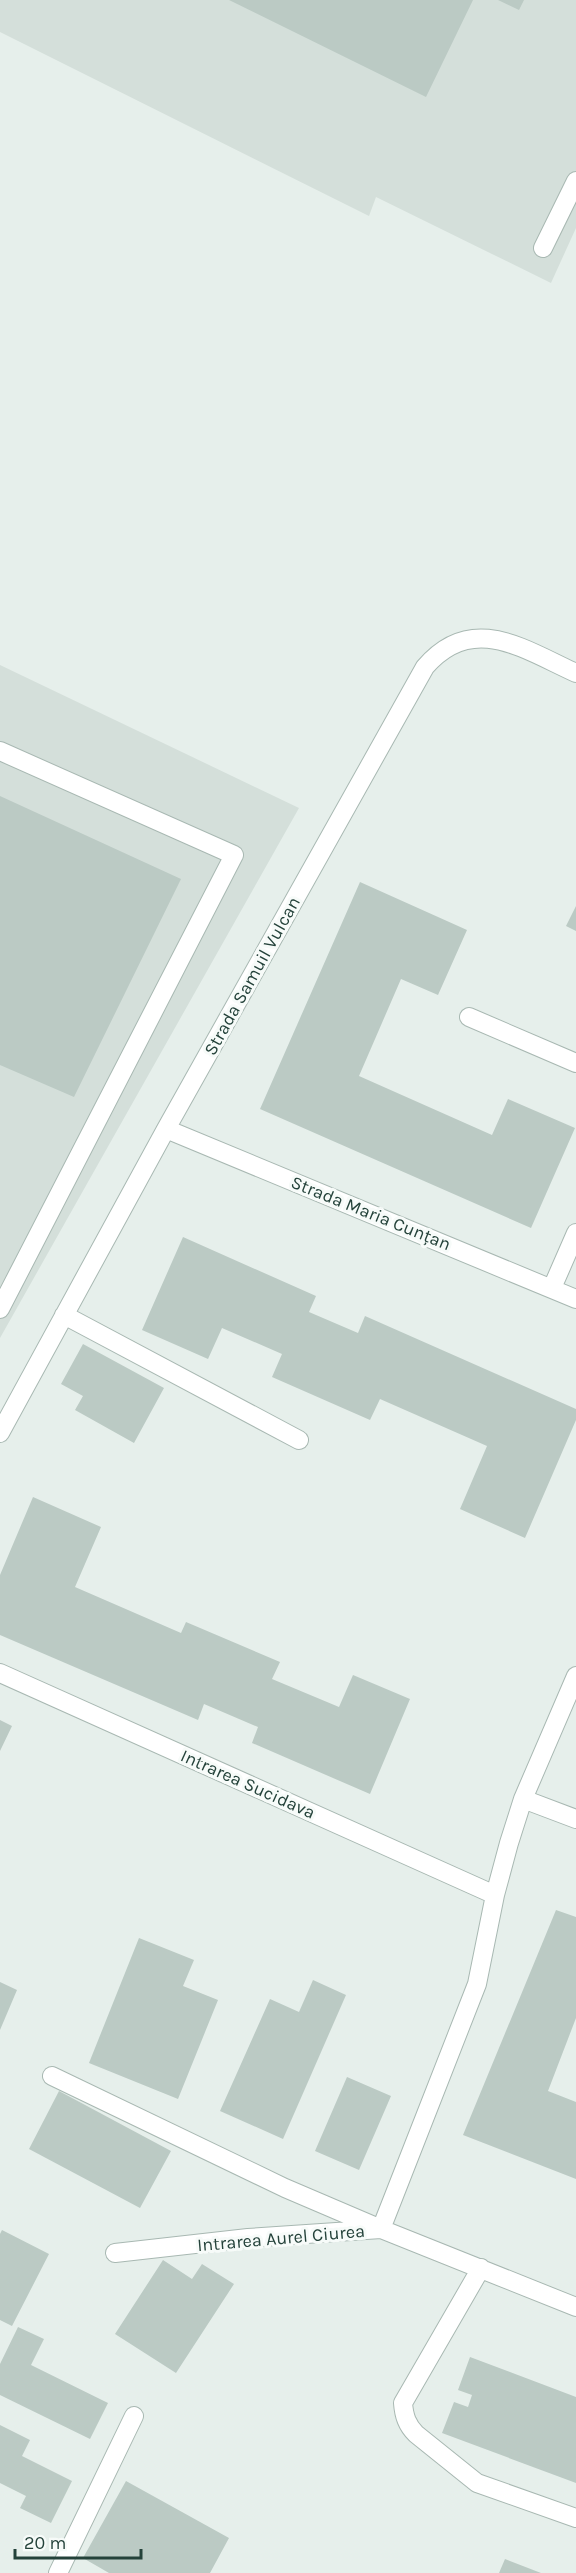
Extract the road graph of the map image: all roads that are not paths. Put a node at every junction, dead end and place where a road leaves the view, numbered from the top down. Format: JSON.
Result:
{"nodes":[{"id":1,"x":576,"y":182,"type":"edge"},
{"id":2,"x":543,"y":248,"type":"dead end"},
{"id":3,"x":576,"y":673,"type":"edge"},
{"id":4,"x":0,"y":751,"type":"edge"},
{"id":5,"x":469,"y":1017,"type":"dead end"},
{"id":6,"x":576,"y":1063,"type":"edge"},
{"id":7,"x":166,"y":1129,"type":"junction"},
{"id":8,"x":576,"y":1233,"type":"edge"},
{"id":9,"x":552,"y":1288,"type":"junction"},
{"id":10,"x":576,"y":1299,"type":"edge"},
{"id":11,"x":0,"y":1309,"type":"edge"},
{"id":12,"x":64,"y":1316,"type":"junction"},
{"id":13,"x":2,"y":1425,"type":"edge"},
{"id":14,"x":299,"y":1440,"type":"dead end"},
{"id":15,"x":0,"y":1673,"type":"edge"},
{"id":16,"x":576,"y":1676,"type":"edge"},
{"id":17,"x":523,"y":1799,"type":"junction"},
{"id":18,"x":576,"y":1820,"type":"edge"},
{"id":19,"x":495,"y":1895,"type":"junction"},
{"id":20,"x":52,"y":2076,"type":"dead end"},
{"id":21,"x":381,"y":2229,"type":"junction"},
{"id":22,"x":115,"y":2253,"type":"dead end"},
{"id":23,"x":480,"y":2268,"type":"junction"},
{"id":24,"x":576,"y":2307,"type":"edge"},
{"id":25,"x":134,"y":2416,"type":"dead end"},
{"id":26,"x":576,"y":2518,"type":"edge"},
{"id":27,"x":58,"y":2573,"type":"edge"}],
"edges":[{"from":1,"to":2,"type":"street"},
{"from":3,"to":7,"type":"street","name":"Strada Samuil Vulcan"},
{"from":4,"to":11,"type":"street"},
{"from":5,"to":6,"type":"street"},
{"from":7,"to":9,"type":"street","name":"Strada Maria Cunțan"},
{"from":7,"to":12,"type":"street","name":"Strada Samuil Vulcan"},
{"from":8,"to":9,"type":"street"},
{"from":9,"to":10,"type":"street","name":"Strada Maria Cunțan"},
{"from":12,"to":13,"type":"street","name":"Strada Samuil Vulcan"},
{"from":12,"to":14,"type":"street"},
{"from":15,"to":19,"type":"street","name":"Intrarea Sucidava"},
{"from":16,"to":17,"type":"street"},
{"from":17,"to":18,"type":"street"},
{"from":17,"to":19,"type":"street"},
{"from":19,"to":21,"type":"street"},
{"from":20,"to":21,"type":"street"},
{"from":21,"to":22,"type":"street","name":"Intrarea Aurel Ciurea"},
{"from":21,"to":23,"type":"street","name":"Intrarea Aurel Ciurea"},
{"from":23,"to":24,"type":"street","name":"Intrarea Aurel Ciurea"},
{"from":23,"to":26,"type":"street"},
{"from":25,"to":27,"type":"street"}]}
